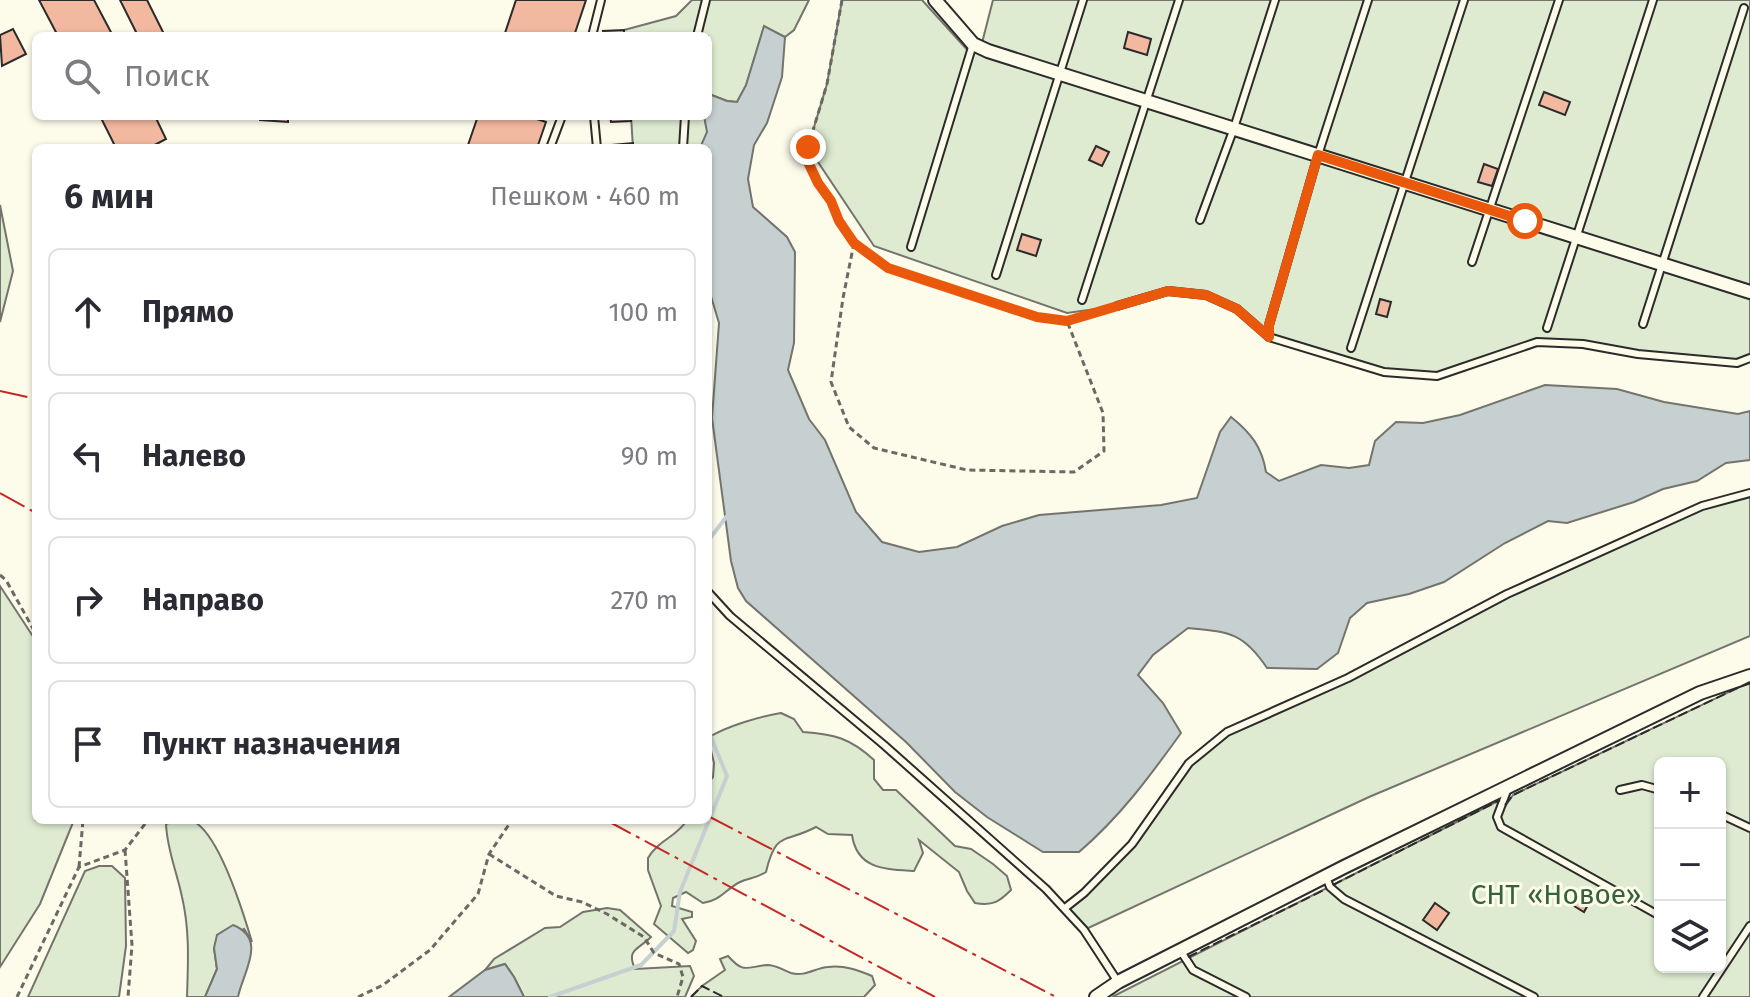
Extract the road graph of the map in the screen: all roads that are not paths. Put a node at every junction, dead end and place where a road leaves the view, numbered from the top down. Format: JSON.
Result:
{"nodes":[{"id":1,"x":601,"y":0,"type":"edge"},
{"id":2,"x":706,"y":0,"type":"edge"},
{"id":3,"x":935,"y":0,"type":"edge"},
{"id":4,"x":1083,"y":0,"type":"edge"},
{"id":5,"x":1179,"y":0,"type":"edge"},
{"id":6,"x":1275,"y":0,"type":"edge"},
{"id":7,"x":1368,"y":0,"type":"edge"},
{"id":8,"x":1464,"y":0,"type":"edge"},
{"id":9,"x":1559,"y":0,"type":"edge"},
{"id":10,"x":1653,"y":0,"type":"edge"},
{"id":11,"x":1744,"y":8,"type":"dead end"},
{"id":12,"x":593,"y":32,"type":"edge"},
{"id":13,"x":698,"y":32,"type":"edge"},
{"id":14,"x":973,"y":44,"type":"junction"},
{"id":15,"x":1060,"y":73,"type":"junction"},
{"id":16,"x":1146,"y":100,"type":"junction"},
{"id":17,"x":560,"y":120,"type":"edge"},
{"id":18,"x":594,"y":120,"type":"edge"},
{"id":19,"x":685,"y":120,"type":"edge"},
{"id":20,"x":1234,"y":128,"type":"junction"},
{"id":21,"x":552,"y":144,"type":"edge"},
{"id":22,"x":597,"y":144,"type":"edge"},
{"id":23,"x":683,"y":144,"type":"edge"},
{"id":24,"x":1318,"y":155,"type":"junction"},
{"id":25,"x":1405,"y":183,"type":"junction"},
{"id":26,"x":1491,"y":210,"type":"junction"},
{"id":27,"x":1200,"y":220,"type":"dead end"},
{"id":28,"x":1575,"y":237,"type":"junction"},
{"id":29,"x":911,"y":247,"type":"dead end"},
{"id":30,"x":1472,"y":262,"type":"dead end"},
{"id":31,"x":1661,"y":264,"type":"junction"},
{"id":32,"x":996,"y":275,"type":"dead end"},
{"id":33,"x":1749,"y":289,"type":"edge"},
{"id":34,"x":1082,"y":300,"type":"dead end"},
{"id":35,"x":1117,"y":306,"type":"road end"},
{"id":36,"x":1643,"y":324,"type":"dead end"},
{"id":37,"x":1547,"y":328,"type":"dead end"},
{"id":38,"x":1269,"y":337,"type":"junction"},
{"id":39,"x":1351,"y":348,"type":"dead end"},
{"id":40,"x":1750,"y":358,"type":"edge"},
{"id":41,"x":1750,"y":493,"type":"edge"},
{"id":42,"x":712,"y":596,"type":"edge"},
{"id":43,"x":1750,"y":676,"type":"edge"},
{"id":44,"x":1509,"y":786,"type":"junction"},
{"id":45,"x":1654,"y":788,"type":"edge"},
{"id":46,"x":1620,"y":790,"type":"dead end"},
{"id":47,"x":1726,"y":817,"type":"edge"},
{"id":48,"x":1750,"y":828,"type":"edge"},
{"id":49,"x":1326,"y":877,"type":"junction"},
{"id":50,"x":1065,"y":908,"type":"junction"},
{"id":51,"x":1654,"y":913,"type":"edge"},
{"id":52,"x":1750,"y":926,"type":"edge"},
{"id":53,"x":1180,"y":950,"type":"junction"},
{"id":54,"x":1726,"y":953,"type":"edge"},
{"id":55,"x":1730,"y":955,"type":"junction"},
{"id":56,"x":1118,"y":982,"type":"junction"},
{"id":57,"x":1096,"y":997,"type":"edge"},
{"id":58,"x":1246,"y":997,"type":"edge"},
{"id":59,"x":1534,"y":997,"type":"edge"},
{"id":60,"x":1703,"y":997,"type":"edge"}],
"edges":[{"from":1,"to":12,"type":"lane"},
{"from":2,"to":13,"type":"lane"},
{"from":3,"to":14,"type":"street"},
{"from":4,"to":15,"type":"lane"},
{"from":5,"to":16,"type":"lane"},
{"from":6,"to":20,"type":"lane"},
{"from":7,"to":24,"type":"lane"},
{"from":8,"to":25,"type":"lane"},
{"from":9,"to":26,"type":"lane"},
{"from":10,"to":28,"type":"lane"},
{"from":11,"to":31,"type":"lane"},
{"from":14,"to":15,"type":"street"},
{"from":14,"to":29,"type":"lane"},
{"from":15,"to":16,"type":"street"},
{"from":15,"to":32,"type":"lane"},
{"from":16,"to":20,"type":"street"},
{"from":16,"to":34,"type":"lane"},
{"from":17,"to":21,"type":"lane"},
{"from":18,"to":22,"type":"lane"},
{"from":19,"to":23,"type":"lane"},
{"from":20,"to":24,"type":"street"},
{"from":20,"to":27,"type":"lane"},
{"from":24,"to":25,"type":"street"},
{"from":24,"to":38,"type":"lane"},
{"from":25,"to":26,"type":"street"},
{"from":25,"to":39,"type":"lane"},
{"from":26,"to":28,"type":"street"},
{"from":26,"to":30,"type":"lane"},
{"from":28,"to":31,"type":"street"},
{"from":28,"to":37,"type":"lane"},
{"from":31,"to":33,"type":"street"},
{"from":31,"to":36,"type":"lane"},
{"from":35,"to":38,"type":"lane"},
{"from":38,"to":40,"type":"lane"},
{"from":41,"to":50,"type":"lane"},
{"from":42,"to":50,"type":"lane"},
{"from":43,"to":44,"type":"street"},
{"from":44,"to":49,"type":"street"},
{"from":44,"to":51,"type":"lane"},
{"from":45,"to":46,"type":"lane"},
{"from":47,"to":48,"type":"lane"},
{"from":49,"to":53,"type":"street"},
{"from":49,"to":59,"type":"lane"},
{"from":50,"to":56,"type":"lane"},
{"from":52,"to":55,"type":"lane"},
{"from":53,"to":56,"type":"street"},
{"from":53,"to":58,"type":"lane"},
{"from":54,"to":55,"type":"lane"},
{"from":55,"to":60,"type":"lane"},
{"from":56,"to":57,"type":"street"}]}
